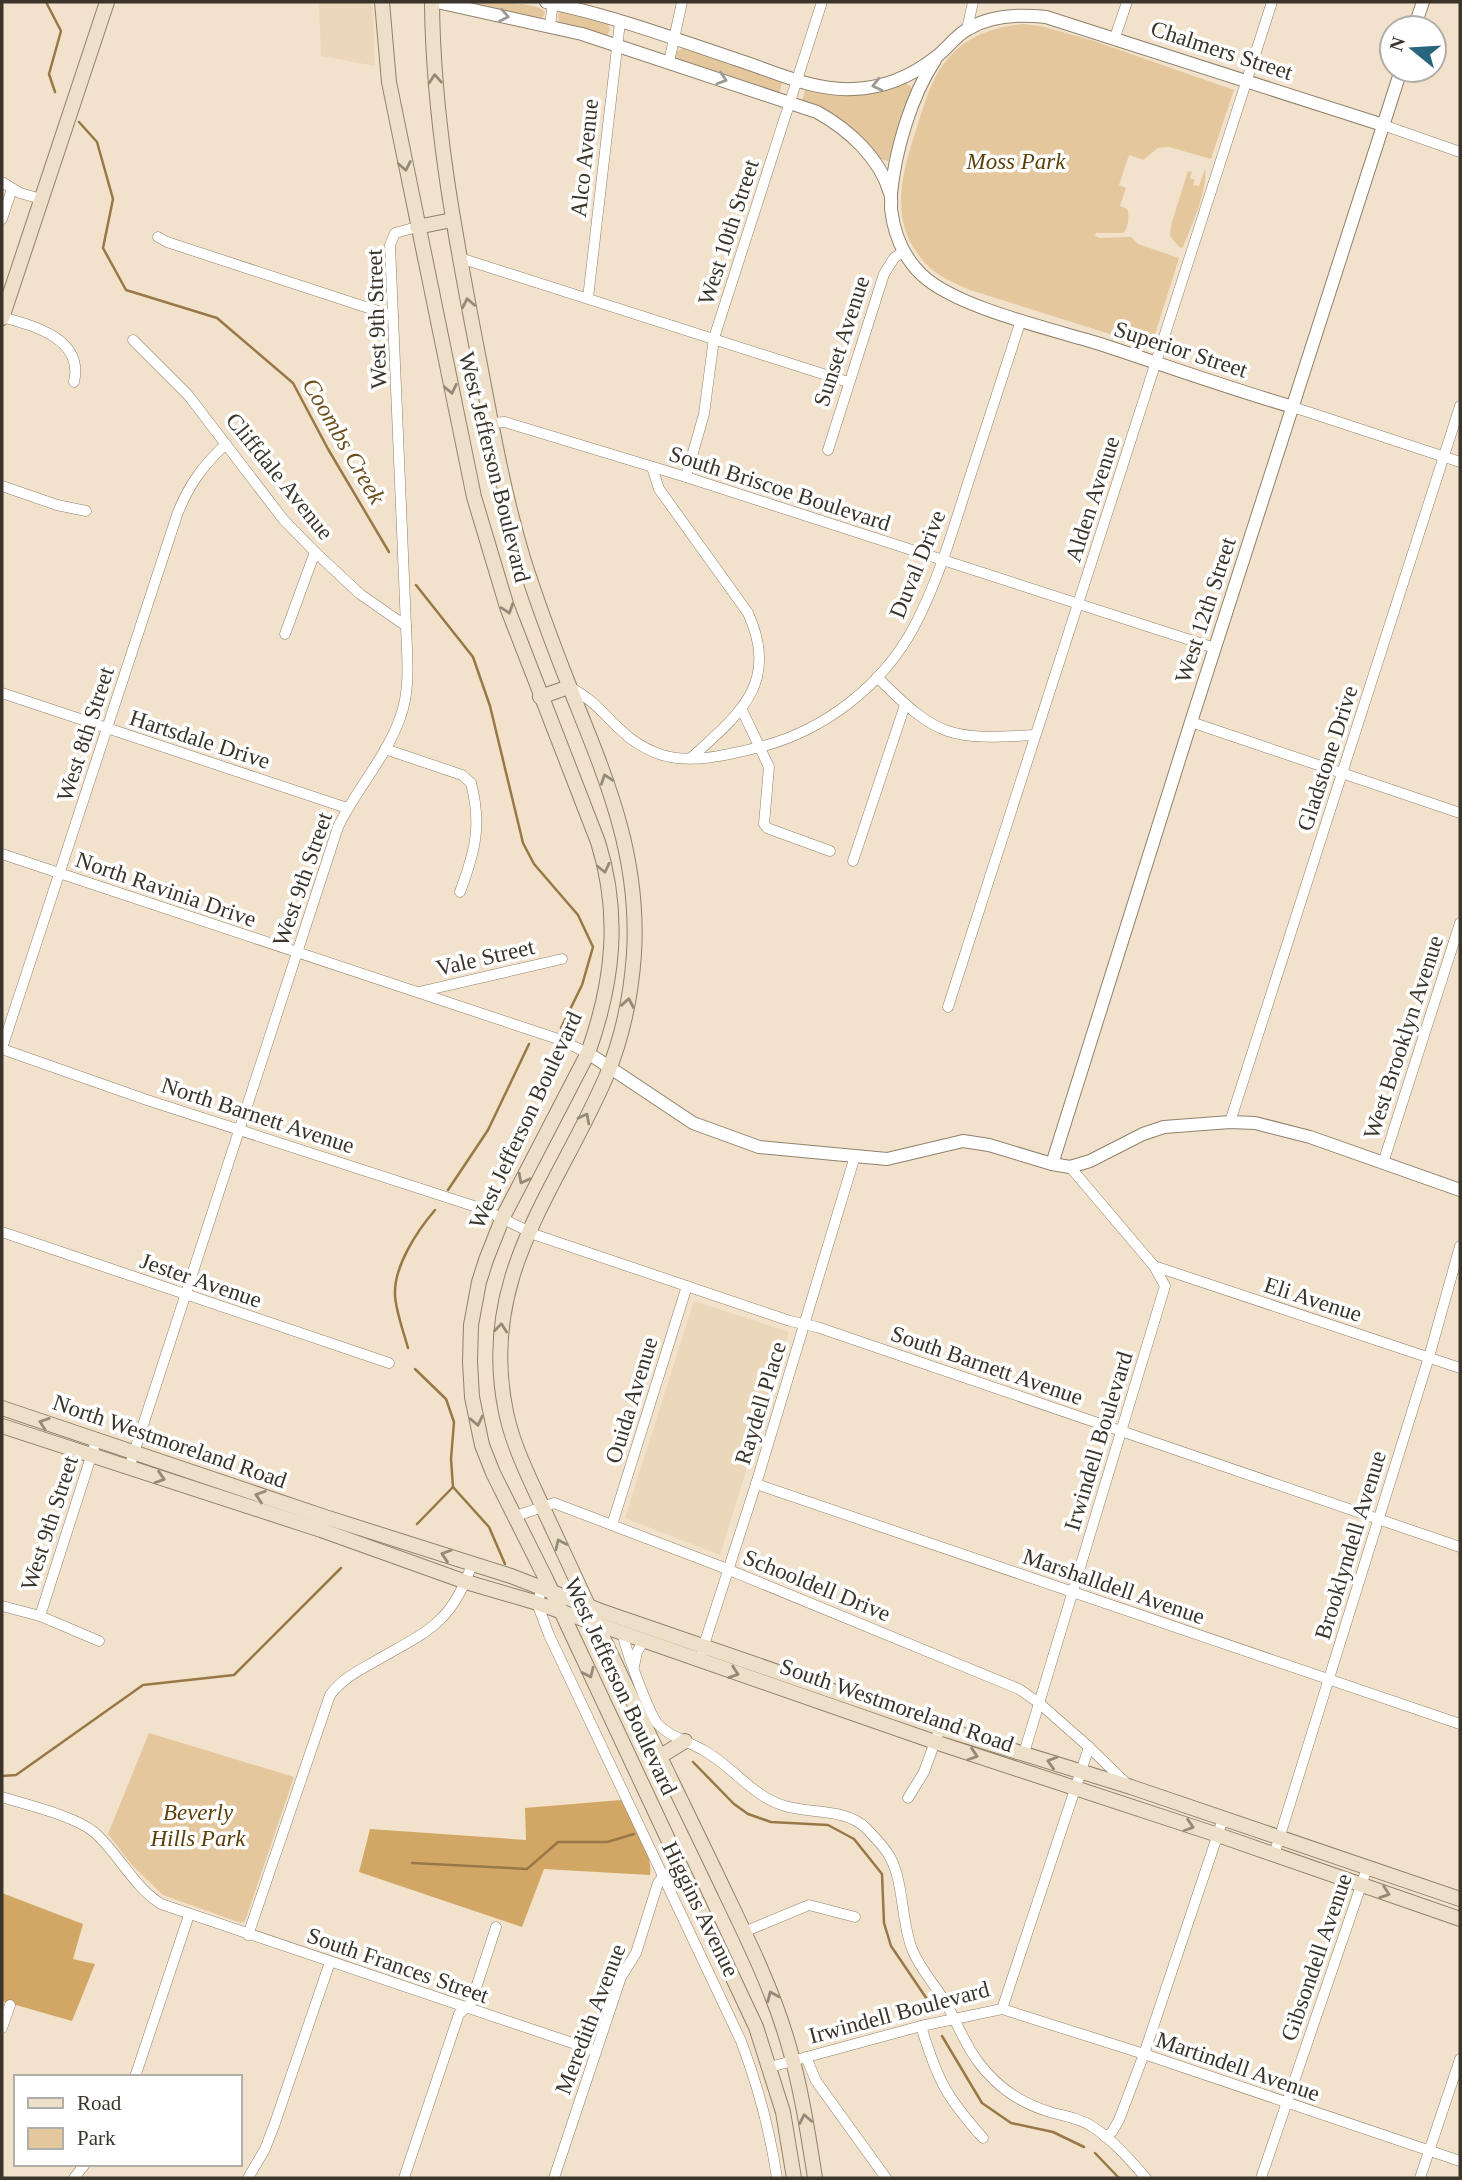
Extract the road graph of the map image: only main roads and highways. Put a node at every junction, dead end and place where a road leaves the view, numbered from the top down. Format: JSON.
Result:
{"nodes":[{"id":1,"x":107,"y":2,"type":"edge"},
{"id":2,"x":382,"y":2,"type":"edge"},
{"id":3,"x":435,"y":2,"type":"edge"},
{"id":4,"x":452,"y":220,"type":"junction"},
{"id":5,"x":417,"y":227,"type":"junction"},
{"id":6,"x":2,"y":318,"type":"edge"},
{"id":7,"x":569,"y":687,"type":"junction"},
{"id":8,"x":540,"y":697,"type":"junction"},
{"id":9,"x":2,"y":1408,"type":"edge"},
{"id":10,"x":2,"y":1426,"type":"edge"},
{"id":11,"x":131,"y":1461,"type":"junction"},
{"id":12,"x":323,"y":1523,"type":"junction"},
{"id":13,"x":530,"y":1547,"type":"junction"},
{"id":14,"x":511,"y":1576,"type":"junction"},
{"id":15,"x":547,"y":1590,"type":"junction"},
{"id":16,"x":588,"y":1606,"type":"junction"},
{"id":17,"x":560,"y":1611,"type":"junction"},
{"id":18,"x":596,"y":1625,"type":"junction"},
{"id":19,"x":937,"y":1735,"type":"junction"},
{"id":20,"x":685,"y":1741,"type":"road end"},
{"id":21,"x":661,"y":1756,"type":"junction"},
{"id":22,"x":1460,"y":1899,"type":"edge"},
{"id":23,"x":1460,"y":1919,"type":"edge"},
{"id":24,"x":794,"y":2178,"type":"edge"},
{"id":25,"x":815,"y":2178,"type":"edge"}],
"edges":[{"from":1,"to":6,"type":"main road"},
{"from":2,"to":5,"type":"main road","name":"West Jefferson Boulevard","one_way":true},
{"from":4,"to":3,"type":"main road","name":"West Jefferson Boulevard","one_way":true},
{"from":4,"to":5,"type":"main road"},
{"from":7,"to":4,"type":"main road","name":"West Jefferson Boulevard","one_way":true},
{"from":5,"to":8,"type":"main road","name":"West Jefferson Boulevard","one_way":true},
{"from":7,"to":8,"type":"main road"},
{"from":16,"to":7,"type":"main road","name":"West Jefferson Boulevard","one_way":true},
{"from":8,"to":13,"type":"main road","name":"West Jefferson Boulevard","one_way":true},
{"from":11,"to":9,"type":"main road","name":"North Westmoreland Road","one_way":true},
{"from":10,"to":11,"type":"main road","name":"North Westmoreland Road"},
{"from":11,"to":12,"type":"main road","name":"North Westmoreland Road"},
{"from":14,"to":12,"type":"main road","name":"South Westmoreland Road","one_way":true},
{"from":12,"to":17,"type":"main road","name":"South Westmoreland Road"},
{"from":13,"to":14,"type":"main road"},
{"from":13,"to":15,"type":"main road","name":"West Jefferson Boulevard"},
{"from":14,"to":15,"type":"main road","name":"South Westmoreland Road"},
{"from":15,"to":16,"type":"main road","name":"South Westmoreland Road"},
{"from":15,"to":17,"type":"main road","name":"West Jefferson Boulevard"},
{"from":16,"to":18,"type":"main road","name":"West Jefferson Boulevard"},
{"from":16,"to":19,"type":"main road","name":"South Westmoreland Road"},
{"from":17,"to":18,"type":"main road","name":"South Westmoreland Road"},
{"from":17,"to":24,"type":"main road","name":"West Jefferson Boulevard","one_way":true},
{"from":18,"to":19,"type":"main road","name":"South Westmoreland Road","one_way":true},
{"from":18,"to":21,"type":"main road","name":"West Jefferson Boulevard"},
{"from":22,"to":19,"type":"main road","name":"South Westmoreland Road","one_way":true},
{"from":19,"to":23,"type":"main road","name":"South Westmoreland Road","one_way":true},
{"from":20,"to":21,"type":"main road"},
{"from":25,"to":21,"type":"main road","name":"West Jefferson Boulevard","one_way":true}]}
